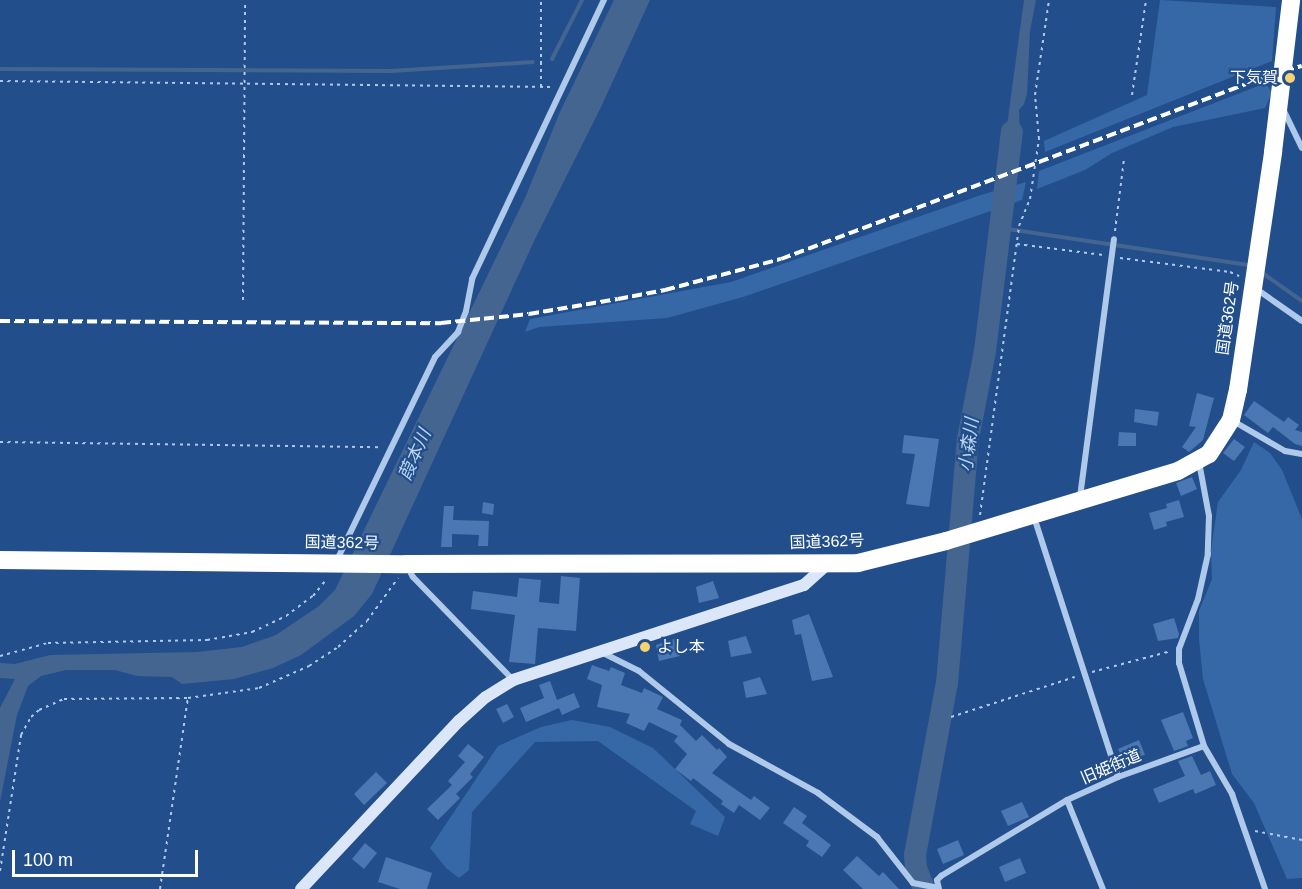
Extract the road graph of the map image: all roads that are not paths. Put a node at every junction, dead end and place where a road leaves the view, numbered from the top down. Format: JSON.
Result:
{"nodes":[{"id":1,"x":604,"y":0,"type":"edge"},
{"id":2,"x":1291,"y":0,"type":"edge"},
{"id":3,"x":1280,"y":100,"type":"junction"},
{"id":4,"x":1302,"y":148,"type":"edge"},
{"id":5,"x":1114,"y":239,"type":"road end"},
{"id":6,"x":1253,"y":278,"type":"junction"},
{"id":7,"x":1302,"y":321,"type":"edge"},
{"id":8,"x":1231,"y":420,"type":"junction"},
{"id":9,"x":1302,"y":454,"type":"edge"},
{"id":10,"x":1199,"y":461,"type":"junction"},
{"id":11,"x":1080,"y":501,"type":"junction"},
{"id":12,"x":1033,"y":513,"type":"junction"},
{"id":13,"x":0,"y":560,"type":"edge"},
{"id":14,"x":402,"y":564,"type":"junction"},
{"id":15,"x":826,"y":565,"type":"junction"},
{"id":16,"x":335,"y":567,"type":"junction"},
{"id":17,"x":598,"y":651,"type":"junction"},
{"id":18,"x":513,"y":680,"type":"junction"},
{"id":19,"x":1204,"y":746,"type":"junction"},
{"id":20,"x":1118,"y":777,"type":"junction"},
{"id":21,"x":1067,"y":800,"type":"junction"},
{"id":22,"x":912,"y":886,"type":"edge"},
{"id":23,"x":939,"y":888,"type":"edge"},
{"id":24,"x":301,"y":889,"type":"edge"},
{"id":25,"x":1103,"y":889,"type":"edge"},
{"id":26,"x":1265,"y":889,"type":"edge"}],
"edges":[{"from":1,"to":16,"type":"street"},
{"from":2,"to":3,"type":"highway","name":"国道362号"},
{"from":3,"to":4,"type":"street"},
{"from":3,"to":6,"type":"highway","name":"国道362号"},
{"from":5,"to":11,"type":"street"},
{"from":6,"to":7,"type":"street"},
{"from":6,"to":8,"type":"highway","name":"国道362号"},
{"from":8,"to":9,"type":"street"},
{"from":8,"to":10,"type":"highway","name":"国道362号"},
{"from":10,"to":11,"type":"highway","name":"国道362号"},
{"from":10,"to":19,"type":"street"},
{"from":11,"to":12,"type":"highway","name":"国道362号"},
{"from":12,"to":15,"type":"highway","name":"国道362号"},
{"from":12,"to":20,"type":"street"},
{"from":13,"to":16,"type":"highway","name":"国道362号"},
{"from":14,"to":15,"type":"highway","name":"国道362号"},
{"from":14,"to":16,"type":"highway","name":"国道362号"},
{"from":14,"to":18,"type":"street"},
{"from":15,"to":17,"type":"street"},
{"from":17,"to":18,"type":"street"},
{"from":17,"to":22,"type":"street"},
{"from":18,"to":24,"type":"street"},
{"from":19,"to":20,"type":"street","name":"旧姫街道"},
{"from":19,"to":26,"type":"street"},
{"from":20,"to":21,"type":"street","name":"旧姫街道"},
{"from":21,"to":23,"type":"street","name":"旧姫街道"},
{"from":21,"to":25,"type":"street"},
{"from":22,"to":23,"type":"street","name":"旧姫街道"}]}
